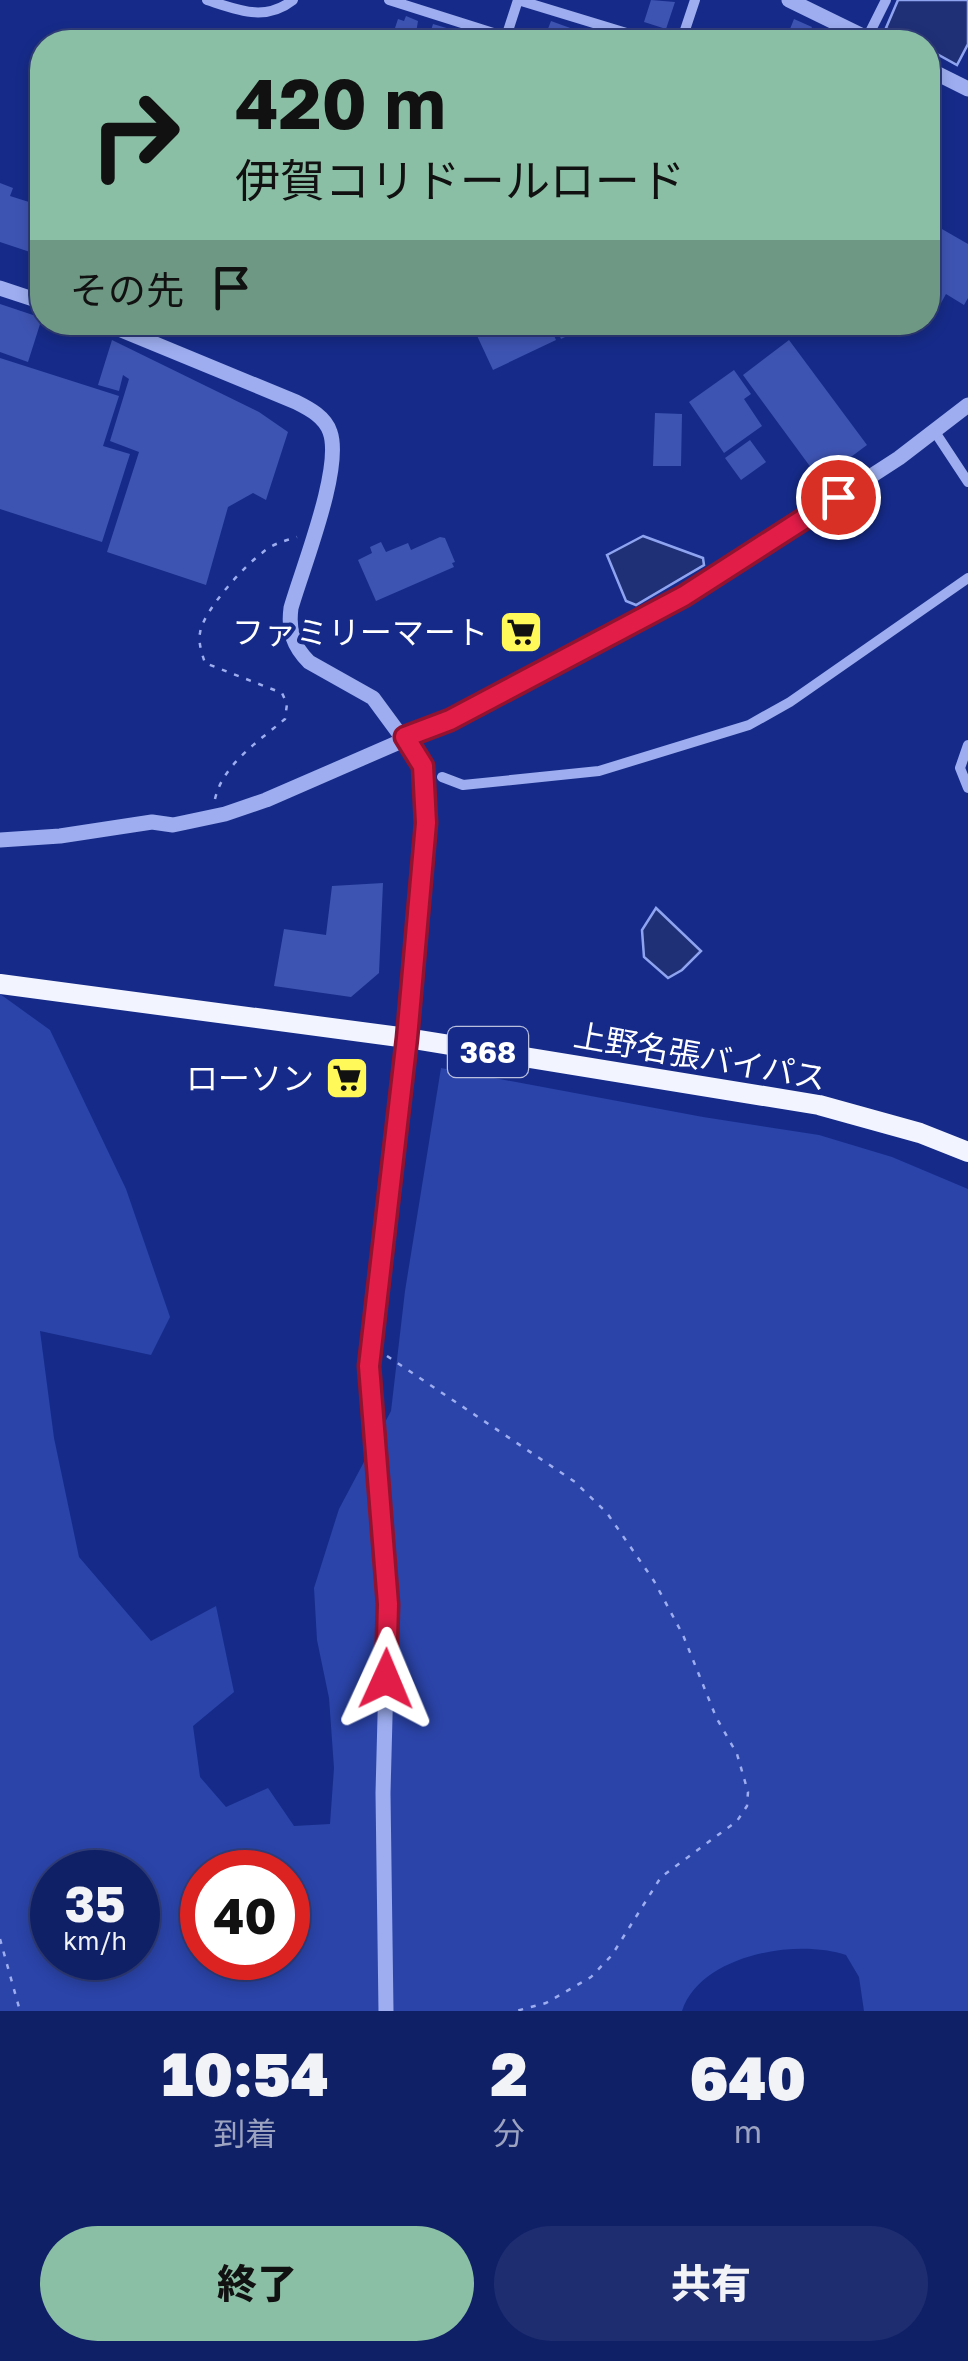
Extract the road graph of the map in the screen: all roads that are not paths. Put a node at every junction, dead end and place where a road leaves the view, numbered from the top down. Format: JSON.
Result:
{"nodes":[{"id":1,"x":207,"y":0,"type":"edge"},
{"id":2,"x":293,"y":0,"type":"edge"},
{"id":3,"x":389,"y":0,"type":"edge"},
{"id":4,"x":518,"y":0,"type":"edge"},
{"id":5,"x":695,"y":0,"type":"edge"},
{"id":6,"x":789,"y":0,"type":"edge"},
{"id":7,"x":886,"y":0,"type":"edge"},
{"id":8,"x":476,"y":30,"type":"edge"},
{"id":9,"x":508,"y":30,"type":"edge"},
{"id":10,"x":617,"y":30,"type":"edge"},
{"id":11,"x":685,"y":30,"type":"edge"},
{"id":12,"x":850,"y":30,"type":"edge"},
{"id":13,"x":875,"y":30,"type":"edge"},
{"id":14,"x":940,"y":75,"type":"edge"},
{"id":15,"x":968,"y":89,"type":"edge"},
{"id":16,"x":0,"y":288,"type":"edge"},
{"id":17,"x":30,"y":298,"type":"edge"},
{"id":18,"x":133,"y":335,"type":"edge"},
{"id":19,"x":968,"y":405,"type":"edge"},
{"id":20,"x":936,"y":432,"type":"junction"},
{"id":21,"x":968,"y":482,"type":"edge"},
{"id":22,"x":968,"y":578,"type":"edge"},
{"id":23,"x":405,"y":737,"type":"junction"},
{"id":24,"x":968,"y":745,"type":"edge"},
{"id":25,"x":442,"y":777,"type":"dead end"},
{"id":26,"x":968,"y":788,"type":"edge"},
{"id":27,"x":0,"y":840,"type":"edge"},
{"id":28,"x":0,"y":984,"type":"edge"},
{"id":29,"x":407,"y":1038,"type":"junction"},
{"id":30,"x":968,"y":1152,"type":"edge"},
{"id":31,"x":386,"y":2011,"type":"edge"}],
"edges":[{"from":1,"to":2,"type":"street"},
{"from":3,"to":8,"type":"street"},
{"from":4,"to":9,"type":"street"},
{"from":4,"to":10,"type":"street"},
{"from":5,"to":11,"type":"street"},
{"from":6,"to":12,"type":"street"},
{"from":7,"to":13,"type":"street"},
{"from":14,"to":15,"type":"street"},
{"from":16,"to":17,"type":"street"},
{"from":18,"to":23,"type":"street"},
{"from":19,"to":20,"type":"street"},
{"from":20,"to":21,"type":"street"},
{"from":20,"to":23,"type":"street"},
{"from":22,"to":25,"type":"street"},
{"from":23,"to":27,"type":"street"},
{"from":23,"to":29,"type":"street"},
{"from":24,"to":26,"type":"street"},
{"from":28,"to":29,"type":"highway","name":"上野名張バイパス","number":"368"},
{"from":29,"to":30,"type":"highway","name":"上野名張バイパス","number":"368"},
{"from":29,"to":31,"type":"street"}]}
